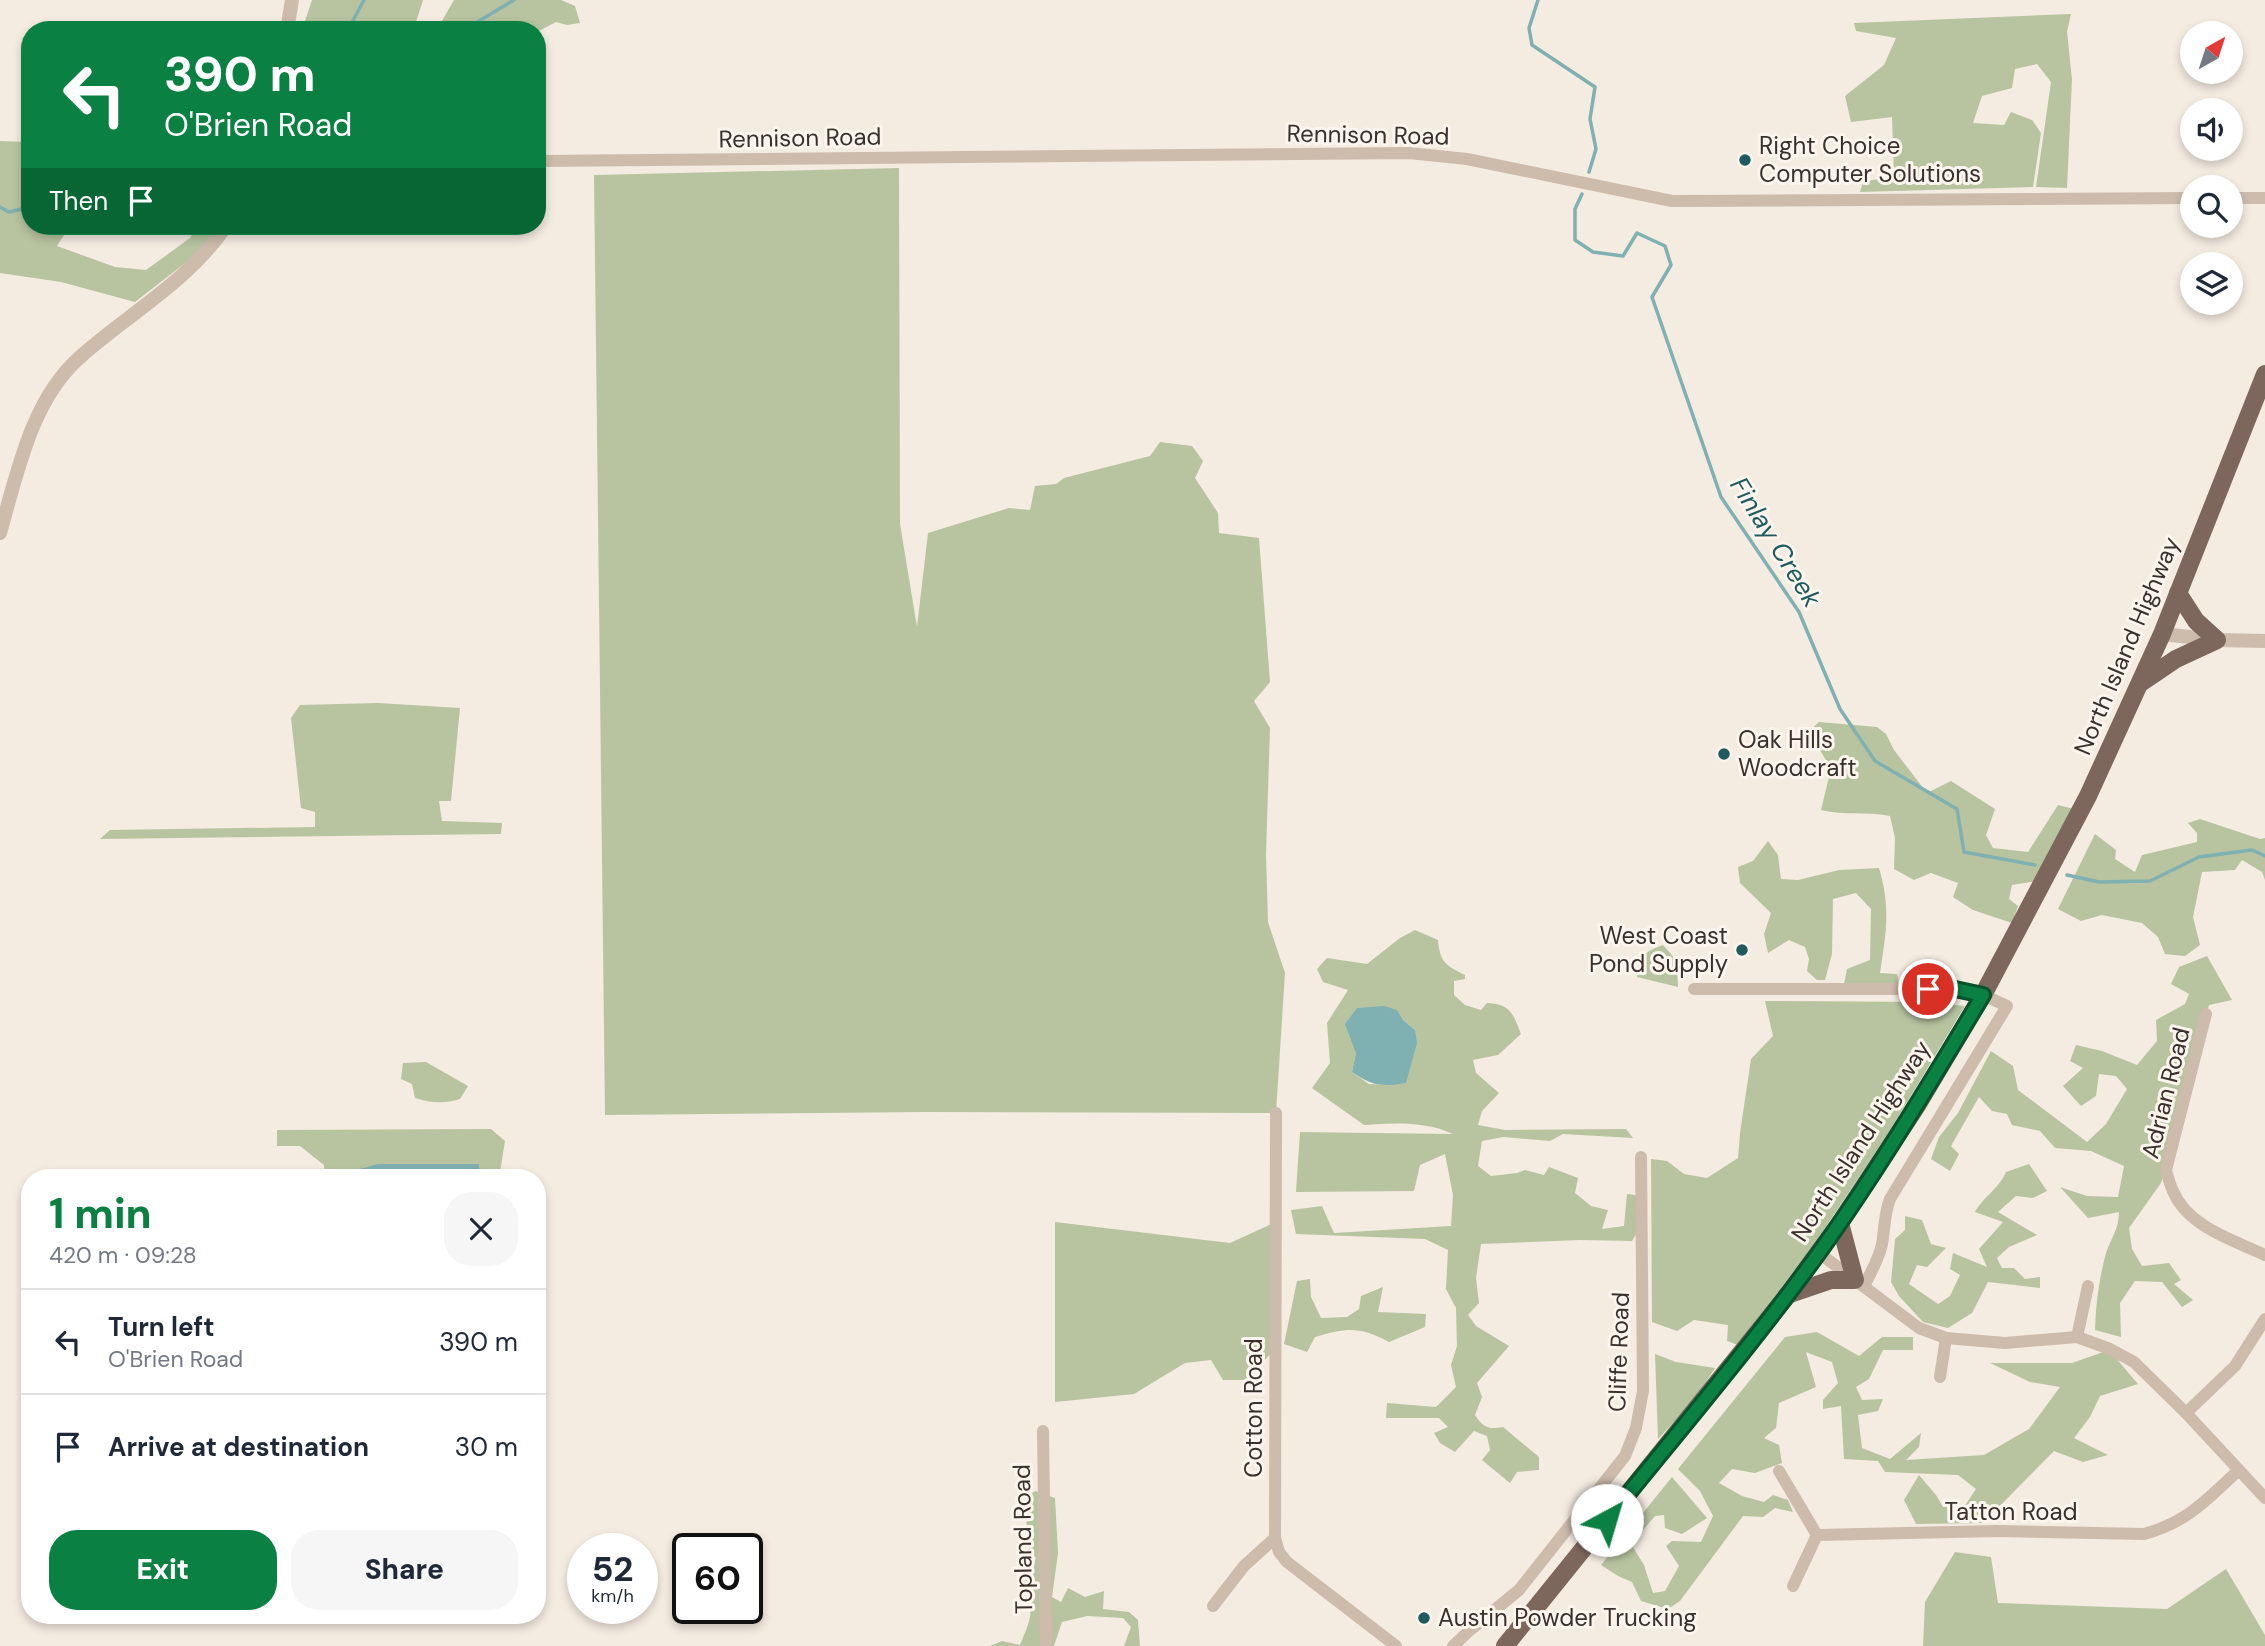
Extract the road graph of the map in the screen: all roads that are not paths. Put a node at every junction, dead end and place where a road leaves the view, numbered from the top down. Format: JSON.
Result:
{"nodes":[{"id":1,"x":292,"y":0,"type":"edge"},
{"id":2,"x":288,"y":21,"type":"edge"},
{"id":3,"x":546,"y":161,"type":"edge"},
{"id":4,"x":2180,"y":198,"type":"edge"},
{"id":5,"x":2243,"y":198,"type":"edge"},
{"id":6,"x":2265,"y":198,"type":"edge"},
{"id":7,"x":220,"y":235,"type":"edge"},
{"id":8,"x":2265,"y":374,"type":"edge"},
{"id":9,"x":0,"y":533,"type":"edge"},
{"id":10,"x":2178,"y":593,"type":"junction"},
{"id":11,"x":2162,"y":634,"type":"junction"},
{"id":12,"x":2217,"y":639,"type":"junction"},
{"id":13,"x":2265,"y":641,"type":"edge"},
{"id":14,"x":2142,"y":682,"type":"junction"},
{"id":15,"x":1694,"y":989,"type":"dead end"},
{"id":16,"x":1983,"y":995,"type":"junction"},
{"id":17,"x":2206,"y":1014,"type":"dead end"},
{"id":18,"x":1276,"y":1113,"type":"dead end"},
{"id":19,"x":1642,"y":1157,"type":"dead end"},
{"id":20,"x":1840,"y":1223,"type":"junction"},
{"id":21,"x":1819,"y":1253,"type":"junction"},
{"id":22,"x":2265,"y":1255,"type":"edge"},
{"id":23,"x":1859,"y":1283,"type":"junction"},
{"id":24,"x":2088,"y":1286,"type":"dead end"},
{"id":25,"x":1787,"y":1296,"type":"junction"},
{"id":26,"x":2265,"y":1319,"type":"edge"},
{"id":27,"x":2077,"y":1337,"type":"junction"},
{"id":28,"x":1946,"y":1338,"type":"junction"},
{"id":29,"x":1940,"y":1377,"type":"dead end"},
{"id":30,"x":2186,"y":1413,"type":"junction"},
{"id":31,"x":1043,"y":1431,"type":"dead end"},
{"id":32,"x":2239,"y":1470,"type":"junction"},
{"id":33,"x":1779,"y":1471,"type":"dead end"},
{"id":34,"x":2265,"y":1498,"type":"edge"},
{"id":35,"x":1817,"y":1535,"type":"junction"},
{"id":36,"x":1275,"y":1538,"type":"junction"},
{"id":37,"x":1793,"y":1586,"type":"dead end"},
{"id":38,"x":1213,"y":1606,"type":"dead end"},
{"id":39,"x":1046,"y":1646,"type":"edge"},
{"id":40,"x":1396,"y":1646,"type":"edge"},
{"id":41,"x":1453,"y":1646,"type":"edge"},
{"id":42,"x":1505,"y":1646,"type":"edge"}],
"edges":[{"from":1,"to":2,"type":"street"},
{"from":3,"to":4,"type":"street","name":"Rennison Road"},
{"from":5,"to":6,"type":"street"},
{"from":7,"to":9,"type":"street"},
{"from":8,"to":10,"type":"main road","name":"North Island Highway"},
{"from":10,"to":11,"type":"main road","name":"North Island Highway"},
{"from":10,"to":12,"type":"main road"},
{"from":11,"to":12,"type":"street"},
{"from":11,"to":14,"type":"main road","name":"North Island Highway"},
{"from":12,"to":13,"type":"street"},
{"from":12,"to":14,"type":"main road"},
{"from":14,"to":16,"type":"main road","name":"North Island Highway"},
{"from":15,"to":16,"type":"street"},
{"from":16,"to":20,"type":"main road","name":"North Island Highway"},
{"from":16,"to":23,"type":"street"},
{"from":17,"to":22,"type":"street","name":"Adrian Road"},
{"from":18,"to":36,"type":"street","name":"Cotton Road"},
{"from":19,"to":41,"type":"street","name":"Cliffe Road"},
{"from":20,"to":21,"type":"main road","name":"North Island Highway"},
{"from":20,"to":23,"type":"main road"},
{"from":21,"to":23,"type":"street"},
{"from":21,"to":25,"type":"main road","name":"North Island Highway"},
{"from":23,"to":25,"type":"main road"},
{"from":23,"to":28,"type":"street"},
{"from":24,"to":27,"type":"street"},
{"from":25,"to":42,"type":"main road","name":"North Island Highway"},
{"from":26,"to":30,"type":"street"},
{"from":27,"to":28,"type":"street"},
{"from":27,"to":30,"type":"street"},
{"from":28,"to":29,"type":"street"},
{"from":30,"to":32,"type":"street"},
{"from":31,"to":39,"type":"street","name":"Topland Road"},
{"from":32,"to":34,"type":"street"},
{"from":32,"to":35,"type":"street","name":"Tatton Road"},
{"from":33,"to":35,"type":"street"},
{"from":35,"to":37,"type":"street"},
{"from":36,"to":38,"type":"street"},
{"from":36,"to":40,"type":"street"}]}
